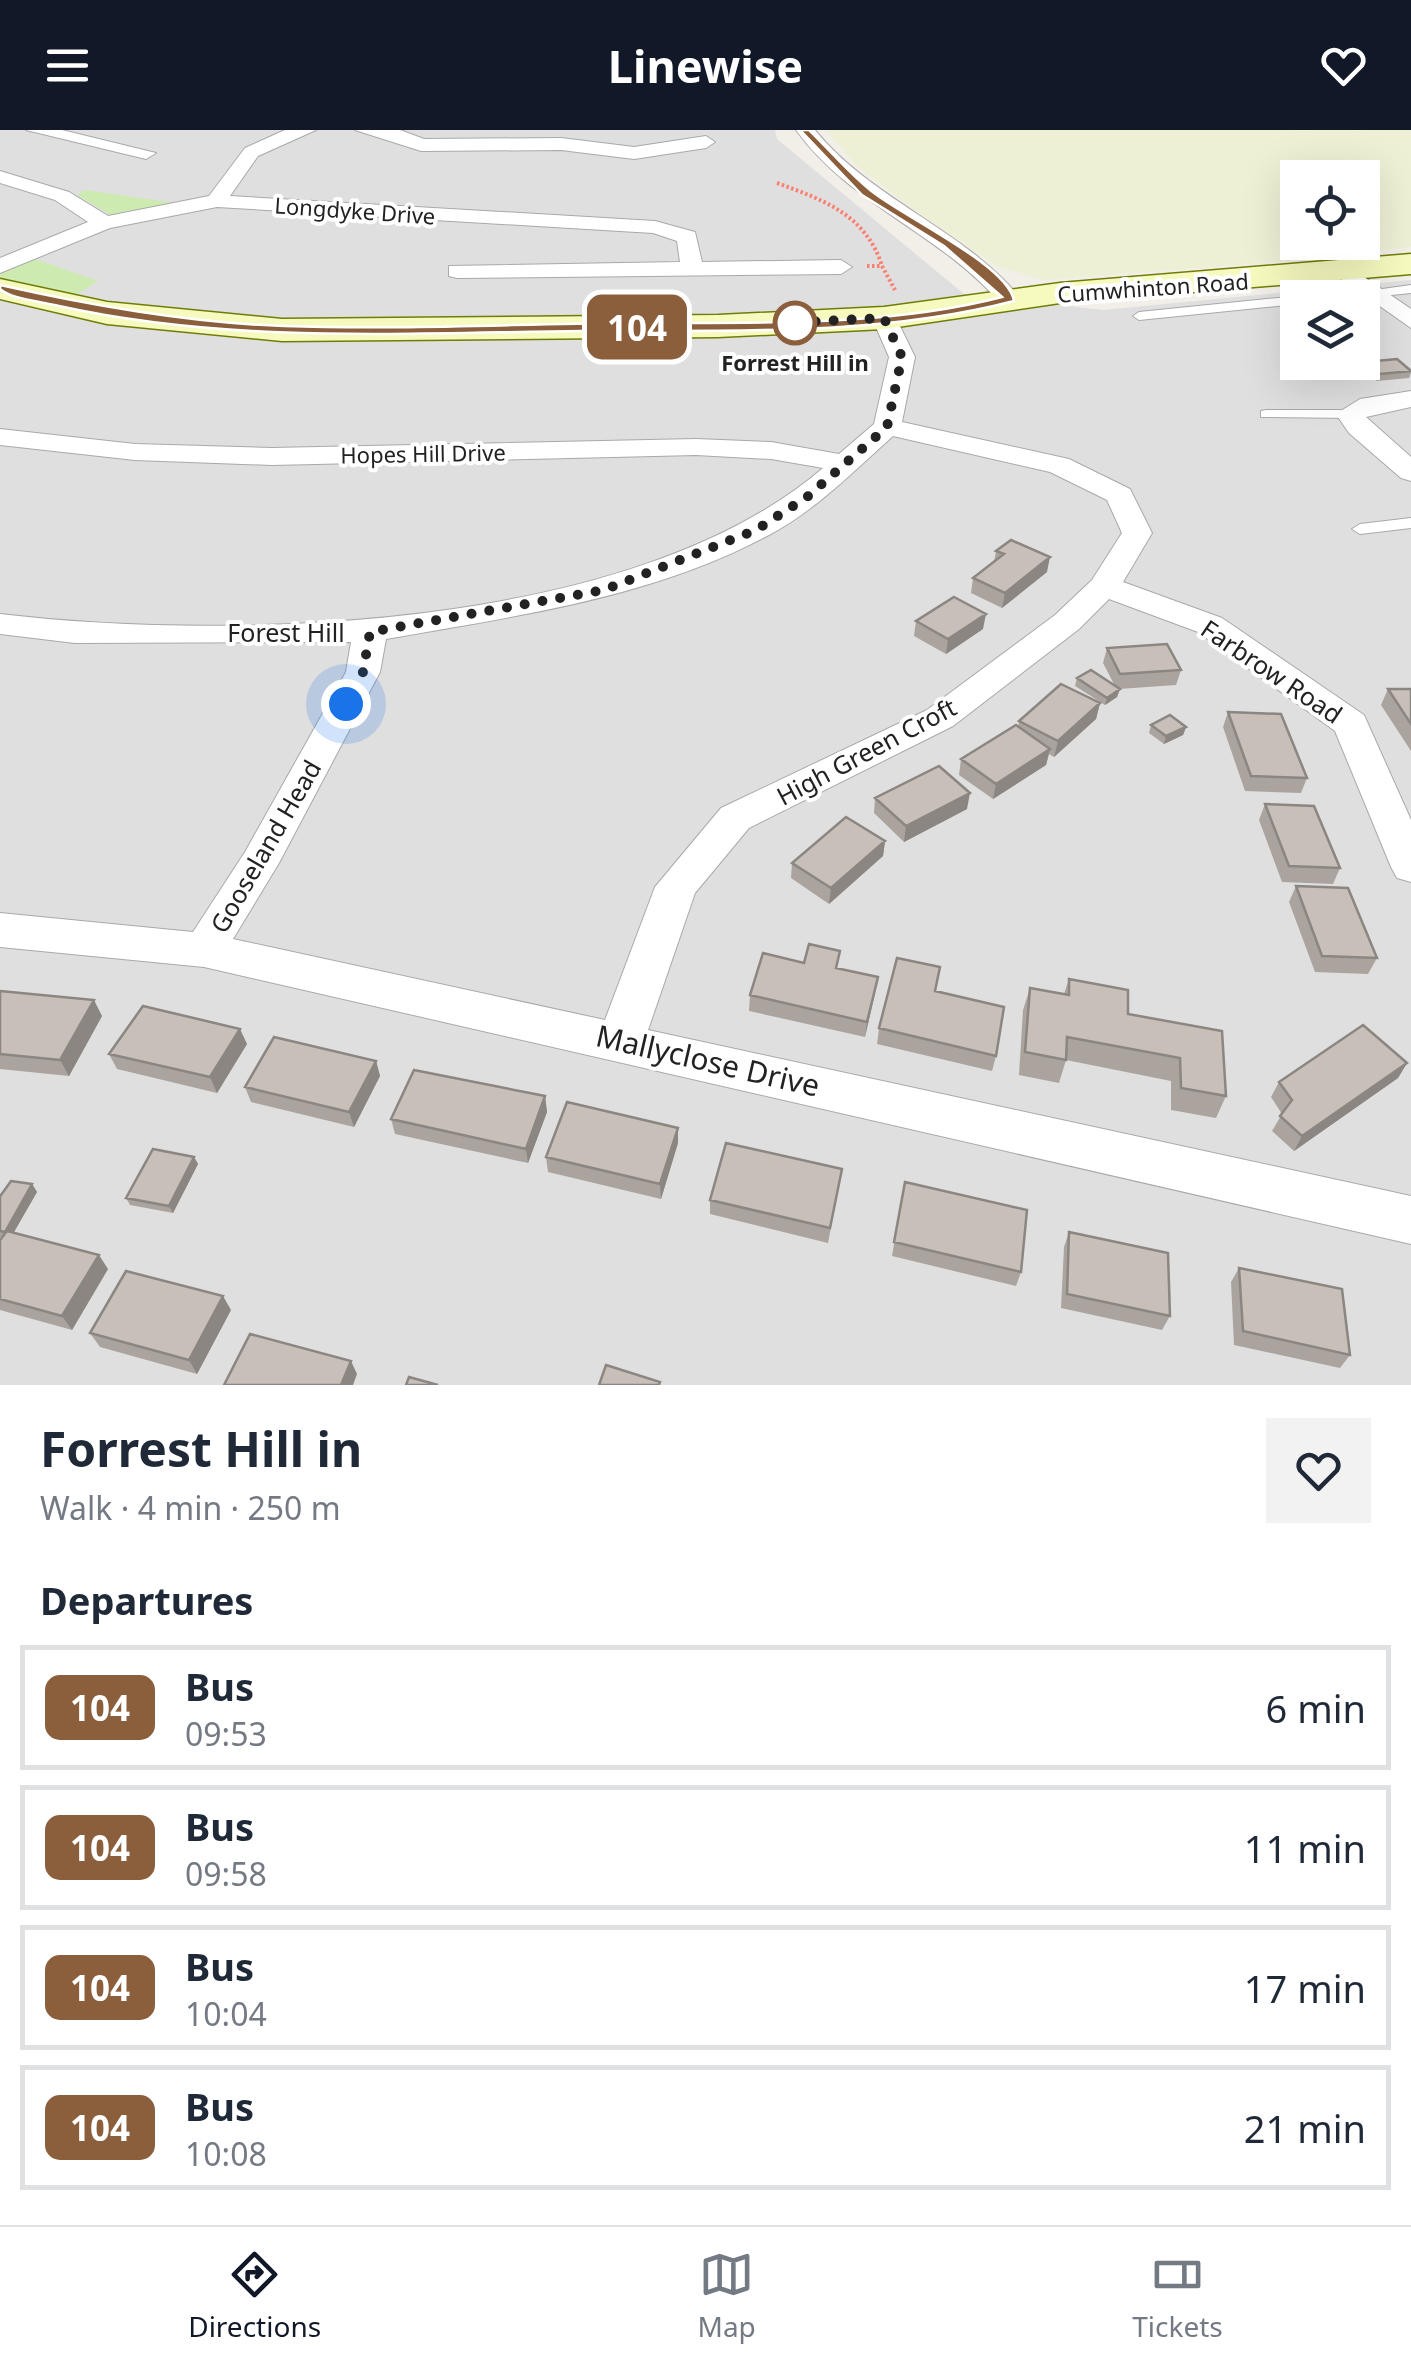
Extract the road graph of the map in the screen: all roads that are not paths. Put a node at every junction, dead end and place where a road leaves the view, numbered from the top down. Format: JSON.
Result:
{"nodes":[{"id":1,"x":35,"y":130,"type":"edge"},
{"id":2,"x":307,"y":130,"type":"edge"},
{"id":3,"x":364,"y":130,"type":"edge"},
{"id":4,"x":502,"y":130,"type":"edge"},
{"id":5,"x":805,"y":130,"type":"edge"},
{"id":6,"x":88,"y":142,"type":"junction"},
{"id":7,"x":706,"y":142,"type":"dead end"},
{"id":8,"x":486,"y":147,"type":"junction"},
{"id":9,"x":146,"y":153,"type":"dead end"},
{"id":10,"x":0,"y":177,"type":"edge"},
{"id":11,"x":217,"y":200,"type":"junction"},
{"id":12,"x":104,"y":223,"type":"junction"},
{"id":13,"x":1411,"y":264,"type":"edge"},
{"id":14,"x":0,"y":266,"type":"edge"},
{"id":15,"x":840,"y":267,"type":"road end"},
{"id":16,"x":692,"y":268,"type":"junction"},
{"id":17,"x":457,"y":271,"type":"dead end"},
{"id":18,"x":1345,"y":271,"type":"junction"},
{"id":19,"x":1357,"y":280,"type":"edge"},
{"id":20,"x":0,"y":289,"type":"edge"},
{"id":21,"x":1411,"y":289,"type":"edge"},
{"id":22,"x":1380,"y":292,"type":"edge"},
{"id":23,"x":1380,"y":297,"type":"edge"},
{"id":24,"x":1009,"y":299,"type":"junction"},
{"id":25,"x":1280,"y":302,"type":"edge"},
{"id":26,"x":1139,"y":316,"type":"dead end"},
{"id":27,"x":884,"y":318,"type":"junction"},
{"id":28,"x":1411,"y":321,"type":"edge"},
{"id":29,"x":1411,"y":400,"type":"edge"},
{"id":30,"x":1266,"y":414,"type":"dead end"},
{"id":31,"x":1350,"y":414,"type":"junction"},
{"id":32,"x":887,"y":427,"type":"junction"},
{"id":33,"x":0,"y":437,"type":"edge"},
{"id":34,"x":845,"y":464,"type":"junction"},
{"id":35,"x":1411,"y":472,"type":"edge"},
{"id":36,"x":1411,"y":523,"type":"edge"},
{"id":37,"x":1360,"y":529,"type":"dead end"},
{"id":38,"x":1104,"y":586,"type":"junction"},
{"id":39,"x":0,"y":624,"type":"edge"},
{"id":40,"x":370,"y":632,"type":"junction"},
{"id":41,"x":1411,"y":867,"type":"edge"},
{"id":42,"x":0,"y":930,"type":"edge"},
{"id":43,"x":204,"y":950,"type":"junction"},
{"id":44,"x":622,"y":1040,"type":"junction"},
{"id":45,"x":1411,"y":1220,"type":"edge"}],
"edges":[{"from":1,"to":6,"type":"street"},
{"from":2,"to":11,"type":"street"},
{"from":3,"to":8,"type":"street"},
{"from":4,"to":8,"type":"street"},
{"from":5,"to":24,"type":"street"},
{"from":6,"to":9,"type":"street"},
{"from":6,"to":10,"type":"street"},
{"from":7,"to":8,"type":"street"},
{"from":10,"to":12,"type":"street"},
{"from":11,"to":12,"type":"street","name":"Longdyke Drive"},
{"from":11,"to":16,"type":"street","name":"Longdyke Drive"},
{"from":12,"to":14,"type":"street","name":"Longdyke Drive"},
{"from":13,"to":18,"type":"street","name":"Cumwhinton Road"},
{"from":15,"to":16,"type":"street"},
{"from":16,"to":17,"type":"street"},
{"from":18,"to":19,"type":"street"},
{"from":18,"to":24,"type":"street","name":"Cumwhinton Road"},
{"from":20,"to":27,"type":"street","name":"Cumwhinton Road"},
{"from":21,"to":22,"type":"lane"},
{"from":23,"to":28,"type":"street"},
{"from":24,"to":27,"type":"street","name":"Cumwhinton Road"},
{"from":25,"to":26,"type":"lane"},
{"from":27,"to":32,"type":"street"},
{"from":29,"to":31,"type":"street"},
{"from":30,"to":31,"type":"lane"},
{"from":31,"to":35,"type":"street"},
{"from":32,"to":34,"type":"street","name":"Forest Hill"},
{"from":32,"to":38,"type":"street","name":"High Green Croft"},
{"from":33,"to":34,"type":"street","name":"Hopes Hill Drive"},
{"from":34,"to":40,"type":"street","name":"Forest Hill"},
{"from":36,"to":37,"type":"lane"},
{"from":38,"to":41,"type":"street","name":"Farbrow Road"},
{"from":38,"to":44,"type":"street","name":"High Green Croft"},
{"from":39,"to":40,"type":"street","name":"Forest Hill"},
{"from":40,"to":43,"type":"street","name":"Gooseland Head"},
{"from":42,"to":43,"type":"street","name":"Mallyclose Drive"},
{"from":43,"to":44,"type":"street","name":"Mallyclose Drive"},
{"from":44,"to":45,"type":"street","name":"Mallyclose Drive"}]}
